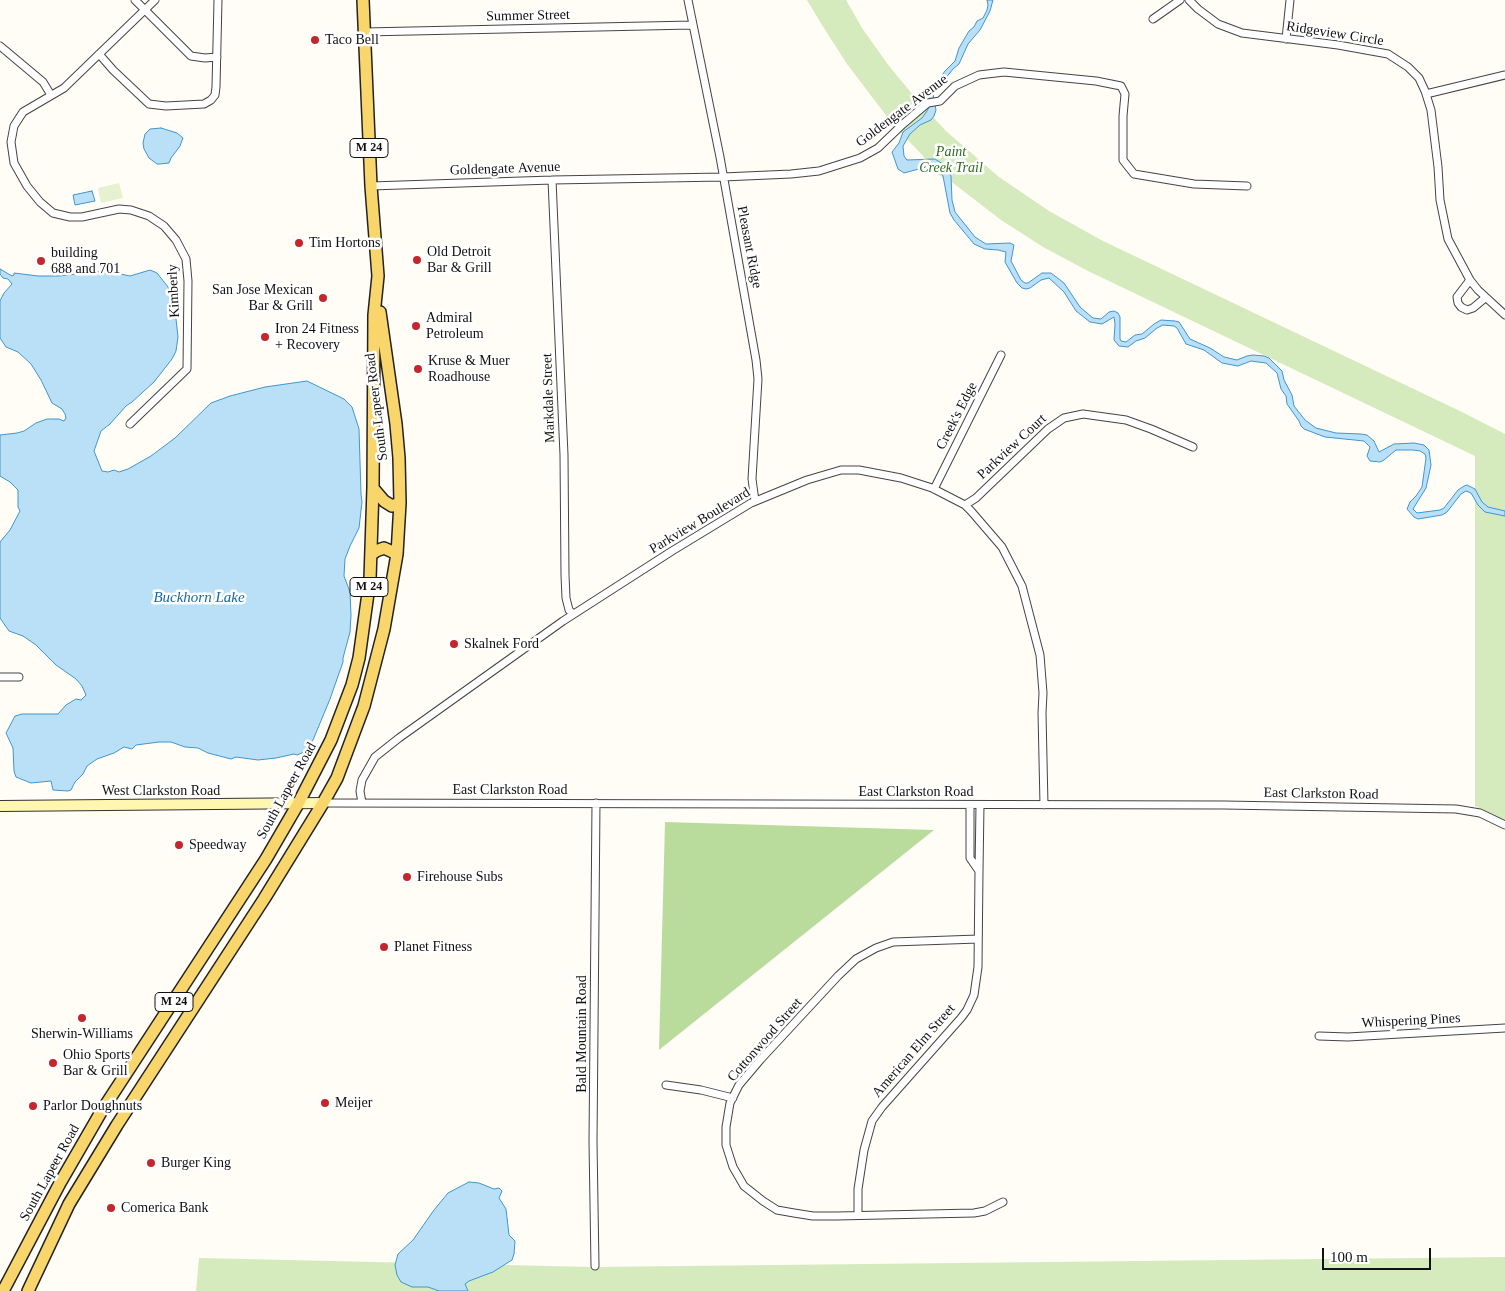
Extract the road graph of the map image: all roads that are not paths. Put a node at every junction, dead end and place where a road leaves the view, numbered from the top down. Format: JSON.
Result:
{"nodes":[{"id":1,"x":135,"y":0,"type":"edge"},
{"id":2,"x":155,"y":0,"type":"edge"},
{"id":3,"x":218,"y":0,"type":"edge"},
{"id":4,"x":363,"y":0,"type":"edge"},
{"id":5,"x":688,"y":0,"type":"edge"},
{"id":6,"x":1180,"y":0,"type":"edge"},
{"id":7,"x":1189,"y":0,"type":"edge"},
{"id":8,"x":1290,"y":0,"type":"edge"},
{"id":9,"x":145,"y":10,"type":"junction"},
{"id":10,"x":1153,"y":19,"type":"dead end"},
{"id":11,"x":692,"y":25,"type":"junction"},
{"id":12,"x":364,"y":32,"type":"junction"},
{"id":13,"x":1286,"y":39,"type":"junction"},
{"id":14,"x":0,"y":46,"type":"edge"},
{"id":15,"x":98,"y":54,"type":"junction"},
{"id":16,"x":217,"y":57,"type":"junction"},
{"id":17,"x":1505,"y":75,"type":"edge"},
{"id":18,"x":1426,"y":94,"type":"junction"},
{"id":19,"x":51,"y":96,"type":"junction"},
{"id":20,"x":723,"y":177,"type":"junction"},
{"id":21,"x":552,"y":180,"type":"junction"},
{"id":22,"x":371,"y":186,"type":"junction"},
{"id":23,"x":1247,"y":186,"type":"dead end"},
{"id":24,"x":1470,"y":280,"type":"junction"},
{"id":25,"x":377,"y":295,"type":"junction"},
{"id":26,"x":1486,"y":298,"type":"junction"},
{"id":27,"x":1505,"y":315,"type":"edge"},
{"id":28,"x":1001,"y":355,"type":"dead end"},
{"id":29,"x":130,"y":424,"type":"dead end"},
{"id":30,"x":1193,"y":447,"type":"dead end"},
{"id":31,"x":374,"y":488,"type":"junction"},
{"id":32,"x":934,"y":489,"type":"junction"},
{"id":33,"x":755,"y":501,"type":"junction"},
{"id":34,"x":400,"y":503,"type":"junction"},
{"id":35,"x":965,"y":506,"type":"junction"},
{"id":36,"x":397,"y":554,"type":"junction"},
{"id":37,"x":371,"y":555,"type":"junction"},
{"id":38,"x":573,"y":614,"type":"junction"},
{"id":39,"x":19,"y":676,"type":"dead end"},
{"id":40,"x":0,"y":677,"type":"edge"},
{"id":41,"x":322,"y":803,"type":"junction"},
{"id":42,"x":362,"y":803,"type":"junction"},
{"id":43,"x":596,"y":803,"type":"junction"},
{"id":44,"x":298,"y":804,"type":"junction"},
{"id":45,"x":970,"y":805,"type":"junction"},
{"id":46,"x":980,"y":805,"type":"junction"},
{"id":47,"x":1044,"y":805,"type":"junction"},
{"id":48,"x":0,"y":806,"type":"edge"},
{"id":49,"x":1505,"y":825,"type":"edge"},
{"id":50,"x":979,"y":871,"type":"junction"},
{"id":51,"x":246,"y":891,"type":"junction"},
{"id":52,"x":978,"y":939,"type":"junction"},
{"id":53,"x":204,"y":990,"type":"junction"},
{"id":54,"x":1505,"y":1028,"type":"edge"},
{"id":55,"x":154,"y":1032,"type":"junction"},
{"id":56,"x":1319,"y":1036,"type":"dead end"},
{"id":57,"x":168,"y":1046,"type":"junction"},
{"id":58,"x":666,"y":1085,"type":"dead end"},
{"id":59,"x":733,"y":1098,"type":"junction"},
{"id":60,"x":1003,"y":1202,"type":"dead end"},
{"id":61,"x":858,"y":1215,"type":"junction"},
{"id":62,"x":594,"y":1266,"type":"dead end"},
{"id":63,"x":3,"y":1291,"type":"edge"},
{"id":64,"x":28,"y":1291,"type":"edge"}],
"edges":[{"from":1,"to":9,"type":"street"},
{"from":2,"to":9,"type":"street","name":"Kimberly"},
{"from":3,"to":16,"type":"street"},
{"from":4,"to":12,"type":"main road","name":"South Lapeer Road","number":"M 24"},
{"from":5,"to":11,"type":"street","name":"Pleasant Ridge"},
{"from":6,"to":10,"type":"street"},
{"from":7,"to":13,"type":"street","name":"Ridgeview Circle"},
{"from":8,"to":13,"type":"street"},
{"from":9,"to":15,"type":"street","name":"Kimberly"},
{"from":9,"to":16,"type":"street"},
{"from":11,"to":12,"type":"street","name":"Summer Street"},
{"from":11,"to":20,"type":"street","name":"Pleasant Ridge"},
{"from":12,"to":22,"type":"main road","name":"South Lapeer Road","number":"M 24"},
{"from":13,"to":18,"type":"street","name":"Ridgeview Circle"},
{"from":14,"to":19,"type":"street"},
{"from":15,"to":16,"type":"street"},
{"from":15,"to":19,"type":"street","name":"Kimberly"},
{"from":17,"to":18,"type":"street"},
{"from":18,"to":24,"type":"street","name":"Ridgeview Circle"},
{"from":19,"to":29,"type":"street","name":"Kimberly"},
{"from":20,"to":21,"type":"street","name":"Goldengate Avenue"},
{"from":20,"to":23,"type":"street","name":"Goldengate Avenue"},
{"from":20,"to":33,"type":"street","name":"Pleasant Ridge"},
{"from":21,"to":22,"type":"street","name":"Goldengate Avenue"},
{"from":21,"to":38,"type":"street","name":"Markdale Street"},
{"from":22,"to":25,"type":"main road","name":"South Lapeer Road","number":"M 24"},
{"from":24,"to":26,"type":"street","name":"Ridgeview Circle"},
{"from":24,"to":26,"type":"street"},
{"from":25,"to":31,"type":"main road","name":"South Lapeer Road","number":"M 24"},
{"from":25,"to":34,"type":"main road","name":"South Lapeer Road","number":"M 24"},
{"from":26,"to":27,"type":"street","name":"Ridgeview Circle"},
{"from":28,"to":32,"type":"street","name":"Creek's Edge"},
{"from":30,"to":35,"type":"street","name":"Parkview Court"},
{"from":31,"to":34,"type":"main road"},
{"from":31,"to":37,"type":"main road","name":"South Lapeer Road","number":"M 24"},
{"from":32,"to":33,"type":"street","name":"Parkview Boulevard"},
{"from":32,"to":35,"type":"street","name":"Parkview Boulevard"},
{"from":33,"to":38,"type":"street","name":"Parkview Boulevard"},
{"from":34,"to":36,"type":"main road","name":"South Lapeer Road","number":"M 24"},
{"from":35,"to":47,"type":"street","name":"Parkview Boulevard"},
{"from":36,"to":37,"type":"main road"},
{"from":36,"to":41,"type":"main road","name":"South Lapeer Road","number":"M 24"},
{"from":37,"to":44,"type":"main road","name":"South Lapeer Road","number":"M 24"},
{"from":38,"to":42,"type":"street","name":"Parkview Boulevard"},
{"from":39,"to":40,"type":"street"},
{"from":41,"to":42,"type":"street","name":"East Clarkston Road"},
{"from":41,"to":44,"type":"main road","name":"West Clarkston Road"},
{"from":41,"to":53,"type":"main road","name":"South Lapeer Road","number":"M 24"},
{"from":42,"to":43,"type":"street","name":"East Clarkston Road"},
{"from":43,"to":45,"type":"street","name":"East Clarkston Road"},
{"from":43,"to":62,"type":"street","name":"Bald Mountain Road"},
{"from":44,"to":48,"type":"main road","name":"West Clarkston Road"},
{"from":44,"to":51,"type":"main road","name":"South Lapeer Road","number":"M 24"},
{"from":45,"to":46,"type":"street","name":"East Clarkston Road"},
{"from":45,"to":50,"type":"street","name":"American Elm Street"},
{"from":46,"to":47,"type":"street","name":"East Clarkston Road"},
{"from":46,"to":50,"type":"street","name":"American Elm Street"},
{"from":47,"to":49,"type":"street","name":"East Clarkston Road"},
{"from":50,"to":52,"type":"street","name":"American Elm Street"},
{"from":51,"to":53,"type":"main road"},
{"from":51,"to":55,"type":"main road","name":"South Lapeer Road","number":"M 24"},
{"from":52,"to":59,"type":"street","name":"Cottonwood Street"},
{"from":52,"to":61,"type":"street","name":"American Elm Street"},
{"from":53,"to":57,"type":"main road","name":"South Lapeer Road","number":"M 24"},
{"from":54,"to":56,"type":"street","name":"Whispering Pines"},
{"from":55,"to":57,"type":"main road"},
{"from":55,"to":63,"type":"main road","name":"South Lapeer Road","number":"M 24"},
{"from":57,"to":64,"type":"main road","name":"South Lapeer Road","number":"M 24"},
{"from":58,"to":59,"type":"street"},
{"from":59,"to":61,"type":"street","name":"Cottonwood Street"},
{"from":60,"to":61,"type":"street","name":"Cottonwood Street"}]}
